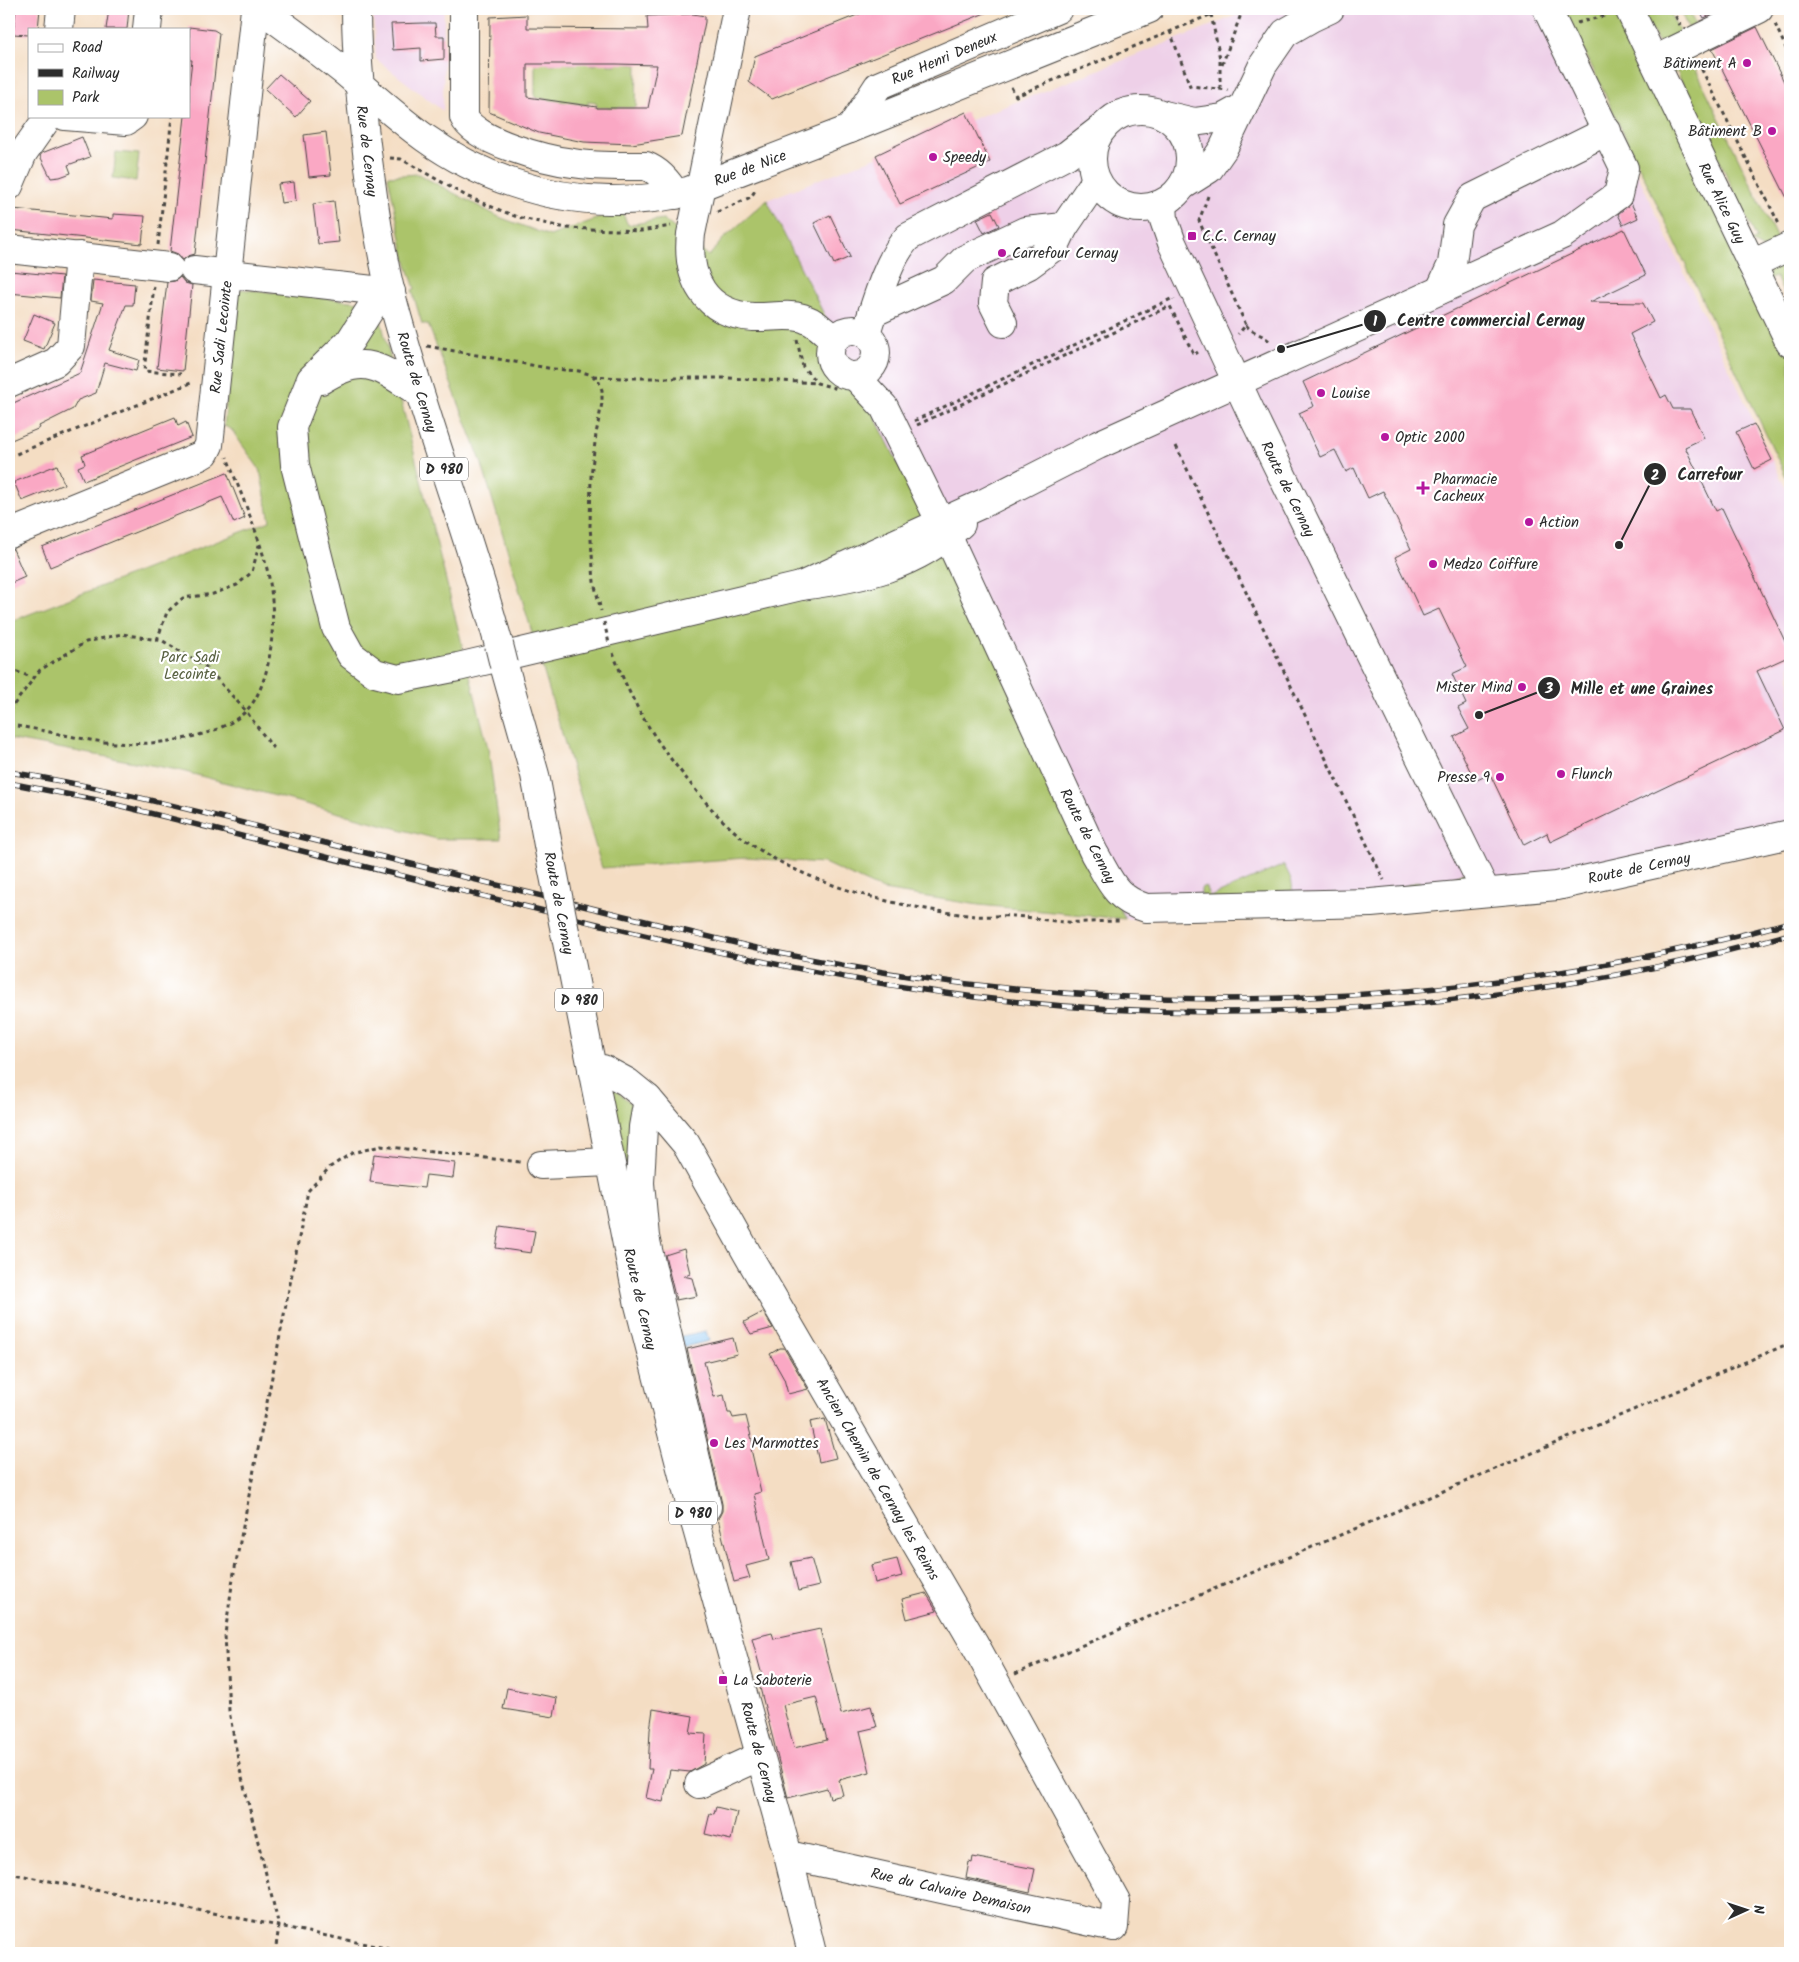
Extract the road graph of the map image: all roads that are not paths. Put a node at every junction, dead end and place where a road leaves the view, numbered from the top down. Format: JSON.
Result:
{"nodes":[{"id":1,"x":61,"y":9,"type":"edge"},
{"id":2,"x":149,"y":9,"type":"edge"},
{"id":3,"x":255,"y":9,"type":"edge"},
{"id":4,"x":261,"y":9,"type":"edge"},
{"id":5,"x":356,"y":9,"type":"edge"},
{"id":6,"x":464,"y":9,"type":"edge"},
{"id":7,"x":737,"y":9,"type":"edge"},
{"id":8,"x":1058,"y":9,"type":"edge"},
{"id":9,"x":1148,"y":9,"type":"edge"},
{"id":10,"x":1330,"y":9,"type":"edge"},
{"id":11,"x":1621,"y":11,"type":"edge"},
{"id":12,"x":1765,"y":13,"type":"edge"},
{"id":13,"x":1552,"y":14,"type":"edge"},
{"id":14,"x":59,"y":28,"type":"edge"},
{"id":15,"x":147,"y":28,"type":"edge"},
{"id":16,"x":1654,"y":60,"type":"junction"},
{"id":17,"x":359,"y":84,"type":"junction"},
{"id":18,"x":1243,"y":107,"type":"junction"},
{"id":19,"x":1164,"y":115,"type":"junction"},
{"id":20,"x":48,"y":118,"type":"edge"},
{"id":21,"x":85,"y":118,"type":"edge"},
{"id":22,"x":130,"y":118,"type":"edge"},
{"id":23,"x":1102,"y":128,"type":"junction"},
{"id":24,"x":850,"y":129,"type":"junction"},
{"id":25,"x":1607,"y":131,"type":"junction"},
{"id":26,"x":1096,"y":180,"type":"junction"},
{"id":27,"x":9,"y":186,"type":"edge"},
{"id":28,"x":701,"y":186,"type":"junction"},
{"id":29,"x":676,"y":195,"type":"junction"},
{"id":30,"x":1173,"y":196,"type":"junction"},
{"id":31,"x":1064,"y":227,"type":"junction"},
{"id":32,"x":1790,"y":246,"type":"edge"},
{"id":33,"x":9,"y":249,"type":"edge"},
{"id":34,"x":79,"y":256,"type":"junction"},
{"id":35,"x":1752,"y":264,"type":"junction"},
{"id":36,"x":228,"y":274,"type":"junction"},
{"id":37,"x":1440,"y":290,"type":"junction"},
{"id":38,"x":390,"y":292,"type":"junction"},
{"id":39,"x":869,"y":323,"type":"junction"},
{"id":40,"x":1003,"y":323,"type":"dead end"},
{"id":41,"x":834,"y":340,"type":"junction"},
{"id":42,"x":1790,"y":343,"type":"edge"},
{"id":43,"x":855,"y":376,"type":"junction"},
{"id":44,"x":1236,"y":382,"type":"junction"},
{"id":45,"x":9,"y":383,"type":"edge"},
{"id":46,"x":418,"y":392,"type":"junction"},
{"id":47,"x":301,"y":401,"type":"junction"},
{"id":48,"x":943,"y":529,"type":"junction"},
{"id":49,"x":9,"y":534,"type":"edge"},
{"id":50,"x":888,"y":569,"type":"junction"},
{"id":51,"x":967,"y":578,"type":"junction"},
{"id":52,"x":801,"y":586,"type":"junction"},
{"id":53,"x":1790,"y":834,"type":"edge"},
{"id":54,"x":1486,"y":892,"type":"junction"},
{"id":55,"x":592,"y":1069,"type":"junction"},
{"id":56,"x":648,"y":1099,"type":"junction"},
{"id":57,"x":610,"y":1162,"type":"junction"},
{"id":58,"x":541,"y":1164,"type":"road end"},
{"id":59,"x":695,"y":1522,"type":"junction"},
{"id":60,"x":760,"y":1756,"type":"junction"},
{"id":61,"x":699,"y":1784,"type":"dead end"},
{"id":62,"x":788,"y":1855,"type":"junction"},
{"id":63,"x":1114,"y":1927,"type":"joint"},
{"id":64,"x":812,"y":1953,"type":"edge"}],
"edges":[{"from":1,"to":14,"type":"street"},
{"from":2,"to":15,"type":"street"},
{"from":3,"to":36,"type":"street","name":"Rue Sadi Lecointe"},
{"from":4,"to":17,"type":"street","name":"Rue de Nice"},
{"from":5,"to":17,"type":"street","name":"Rue de Cernay","number":"D 980"},
{"from":6,"to":29,"type":"street"},
{"from":7,"to":28,"type":"street"},
{"from":8,"to":24,"type":"street","name":"Rue Henri Deneux"},
{"from":9,"to":24,"type":"street","name":"Rue de Nice"},
{"from":10,"to":18,"type":"street"},
{"from":11,"to":16,"type":"street","name":"Rue Alice Guy"},
{"from":12,"to":16,"type":"street"},
{"from":13,"to":25,"type":"street"},
{"from":16,"to":35,"type":"street","name":"Rue Alice Guy"},
{"from":17,"to":29,"type":"street","name":"Rue de Nice"},
{"from":17,"to":38,"type":"street","name":"Rue de Cernay","number":"D 980"},
{"from":18,"to":19,"type":"street"},
{"from":18,"to":30,"type":"street"},
{"from":19,"to":23,"type":"street"},
{"from":19,"to":30,"type":"street"},
{"from":20,"to":27,"type":"street"},
{"from":21,"to":22,"type":"street"},
{"from":23,"to":26,"type":"street"},
{"from":23,"to":39,"type":"street"},
{"from":24,"to":28,"type":"street","name":"Rue de Nice"},
{"from":25,"to":37,"type":"street"},
{"from":25,"to":37,"type":"street"},
{"from":26,"to":30,"type":"street"},
{"from":26,"to":31,"type":"street"},
{"from":28,"to":29,"type":"street","name":"Rue de Nice"},
{"from":28,"to":41,"type":"street"},
{"from":30,"to":44,"type":"street","name":"Route de Cernay"},
{"from":31,"to":39,"type":"street"},
{"from":31,"to":40,"type":"street"},
{"from":32,"to":35,"type":"street"},
{"from":33,"to":34,"type":"street"},
{"from":34,"to":36,"type":"street"},
{"from":34,"to":45,"type":"street"},
{"from":35,"to":42,"type":"street","name":"Rue Alice Guy"},
{"from":36,"to":38,"type":"street"},
{"from":36,"to":49,"type":"street","name":"Rue Sadi Lecointe"},
{"from":37,"to":44,"type":"street"},
{"from":38,"to":46,"type":"street","name":"Route de Cernay","number":"D 980"},
{"from":38,"to":47,"type":"street"},
{"from":39,"to":41,"type":"street"},
{"from":39,"to":43,"type":"street"},
{"from":41,"to":43,"type":"street"},
{"from":43,"to":48,"type":"street","name":"Route de Cernay"},
{"from":44,"to":48,"type":"street"},
{"from":44,"to":54,"type":"street","name":"Route de Cernay"},
{"from":46,"to":47,"type":"street"},
{"from":46,"to":55,"type":"street","name":"Route de Cernay","number":"D 980","bridge":true},
{"from":47,"to":52,"type":"street"},
{"from":48,"to":50,"type":"street"},
{"from":48,"to":51,"type":"street","name":"Route de Cernay"},
{"from":48,"to":52,"type":"street"},
{"from":50,"to":51,"type":"street"},
{"from":50,"to":52,"type":"street"},
{"from":51,"to":54,"type":"street","name":"Route de Cernay"},
{"from":53,"to":54,"type":"street","name":"Route de Cernay"},
{"from":55,"to":56,"type":"street","name":"Ancien Chemin de Cernay les Reims"},
{"from":55,"to":57,"type":"street","name":"Route de Cernay","number":"D 980"},
{"from":56,"to":59,"type":"street","name":"Route de Cernay"},
{"from":56,"to":63,"type":"street","name":"Ancien Chemin de Cernay les Reims"},
{"from":57,"to":58,"type":"street"},
{"from":57,"to":59,"type":"street","name":"Route de Cernay","number":"D 980"},
{"from":59,"to":60,"type":"street","name":"Route de Cernay","number":"D 980"},
{"from":60,"to":61,"type":"street"},
{"from":60,"to":62,"type":"street","name":"Route de Cernay","number":"D 980"},
{"from":62,"to":63,"type":"street","name":"Rue du Calvaire Demaison"},
{"from":62,"to":64,"type":"street","name":"Route de Cernay","number":"D 980"}]}
